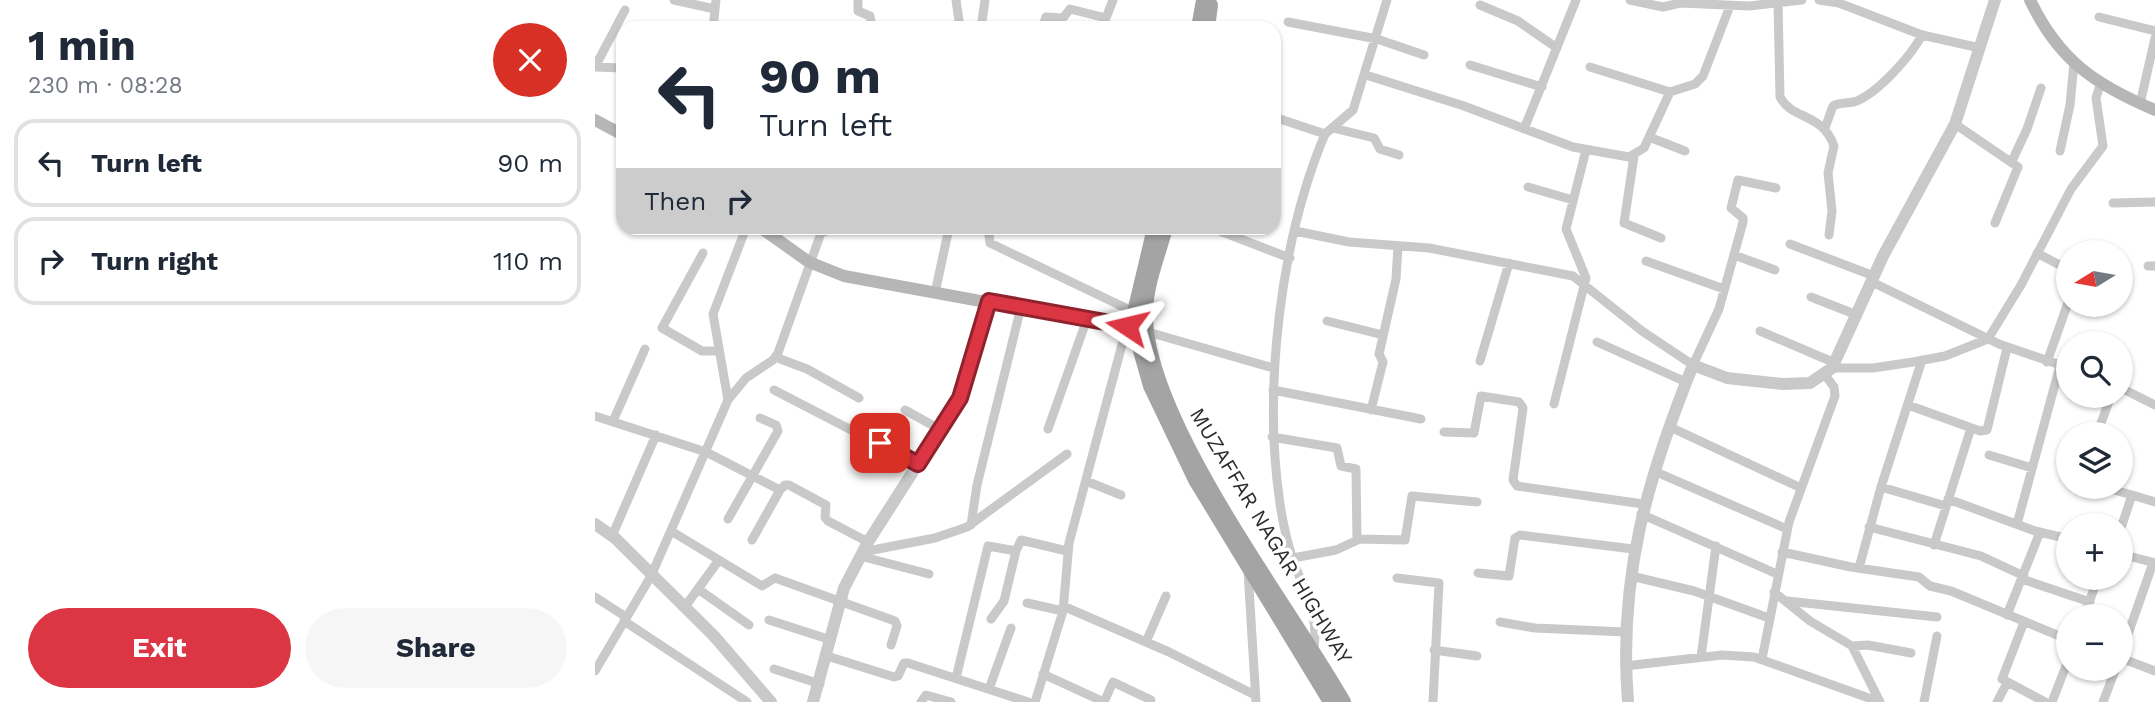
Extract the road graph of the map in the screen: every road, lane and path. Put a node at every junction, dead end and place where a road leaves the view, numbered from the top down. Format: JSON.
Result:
{"nodes":[{"id":1,"x":674,"y":0,"type":"edge"},
{"id":2,"x":858,"y":0,"type":"edge"},
{"id":3,"x":956,"y":0,"type":"edge"},
{"id":4,"x":985,"y":0,"type":"edge"},
{"id":5,"x":1113,"y":0,"type":"edge"},
{"id":6,"x":1203,"y":0,"type":"edge"},
{"id":7,"x":1212,"y":0,"type":"edge"},
{"id":8,"x":1387,"y":0,"type":"edge"},
{"id":9,"x":1576,"y":0,"type":"edge"},
{"id":10,"x":1630,"y":0,"type":"edge"},
{"id":11,"x":1802,"y":0,"type":"edge"},
{"id":12,"x":1819,"y":0,"type":"edge"},
{"id":13,"x":1995,"y":0,"type":"edge"},
{"id":14,"x":2021,"y":0,"type":"edge"},
{"id":15,"x":1720,"y":2,"type":"edge"},
{"id":16,"x":1846,"y":2,"type":"edge"},
{"id":17,"x":1778,"y":3,"type":"junction"},
{"id":18,"x":716,"y":4,"type":"edge"},
{"id":19,"x":2032,"y":4,"type":"edge"},
{"id":20,"x":1480,"y":5,"type":"dead end"},
{"id":21,"x":1730,"y":6,"type":"junction"},
{"id":22,"x":625,"y":10,"type":"dead end"},
{"id":23,"x":2099,"y":17,"type":"dead end"},
{"id":24,"x":619,"y":21,"type":"edge"},
{"id":25,"x":871,"y":21,"type":"edge"},
{"id":26,"x":959,"y":21,"type":"edge"},
{"id":27,"x":982,"y":21,"type":"edge"},
{"id":28,"x":1045,"y":21,"type":"edge"},
{"id":29,"x":1199,"y":21,"type":"edge"},
{"id":30,"x":1209,"y":21,"type":"edge"},
{"id":31,"x":1288,"y":22,"type":"dead end"},
{"id":32,"x":616,"y":27,"type":"edge"},
{"id":33,"x":2155,"y":31,"type":"edge"},
{"id":34,"x":1922,"y":35,"type":"junction"},
{"id":35,"x":2155,"y":38,"type":"edge"},
{"id":36,"x":1377,"y":39,"type":"junction"},
{"id":37,"x":1557,"y":48,"type":"junction"},
{"id":38,"x":1980,"y":48,"type":"junction"},
{"id":39,"x":1424,"y":55,"type":"dead end"},
{"id":40,"x":2074,"y":63,"type":"junction"},
{"id":41,"x":2152,"y":64,"type":"edge"},
{"id":42,"x":1470,"y":65,"type":"dead end"},
{"id":43,"x":595,"y":67,"type":"edge"},
{"id":44,"x":1590,"y":67,"type":"dead end"},
{"id":45,"x":616,"y":68,"type":"edge"},
{"id":46,"x":1366,"y":75,"type":"junction"},
{"id":47,"x":2100,"y":85,"type":"junction"},
{"id":48,"x":1542,"y":88,"type":"junction"},
{"id":49,"x":2041,"y":88,"type":"dead end"},
{"id":50,"x":1670,"y":92,"type":"junction"},
{"id":51,"x":2140,"y":104,"type":"junction"},
{"id":52,"x":2155,"y":110,"type":"edge"},
{"id":53,"x":595,"y":120,"type":"edge"},
{"id":54,"x":1281,"y":121,"type":"edge"},
{"id":55,"x":1955,"y":124,"type":"junction"},
{"id":56,"x":1825,"y":128,"type":"junction"},
{"id":57,"x":1524,"y":129,"type":"junction"},
{"id":58,"x":616,"y":131,"type":"edge"},
{"id":59,"x":1329,"y":131,"type":"junction"},
{"id":60,"x":1649,"y":136,"type":"junction"},
{"id":61,"x":1586,"y":150,"type":"junction"},
{"id":62,"x":1685,"y":151,"type":"dead end"},
{"id":63,"x":2060,"y":151,"type":"dead end"},
{"id":64,"x":1399,"y":155,"type":"dead end"},
{"id":65,"x":1634,"y":156,"type":"junction"},
{"id":66,"x":2012,"y":162,"type":"junction"},
{"id":67,"x":1528,"y":187,"type":"dead end"},
{"id":68,"x":1776,"y":188,"type":"dead end"},
{"id":69,"x":1573,"y":200,"type":"junction"},
{"id":70,"x":2155,"y":202,"type":"edge"},
{"id":71,"x":2113,"y":203,"type":"dead end"},
{"id":72,"x":1995,"y":223,"type":"dead end"},
{"id":73,"x":1296,"y":231,"type":"junction"},
{"id":74,"x":1829,"y":234,"type":"dead end"},
{"id":75,"x":743,"y":235,"type":"edge"},
{"id":76,"x":771,"y":235,"type":"edge"},
{"id":77,"x":820,"y":235,"type":"edge"},
{"id":78,"x":947,"y":235,"type":"edge"},
{"id":79,"x":989,"y":235,"type":"edge"},
{"id":80,"x":1152,"y":235,"type":"edge"},
{"id":81,"x":1164,"y":235,"type":"edge"},
{"id":82,"x":1230,"y":235,"type":"edge"},
{"id":83,"x":1661,"y":238,"type":"dead end"},
{"id":84,"x":1790,"y":244,"type":"dead end"},
{"id":85,"x":1398,"y":246,"type":"junction"},
{"id":86,"x":703,"y":253,"type":"dead end"},
{"id":87,"x":2037,"y":253,"type":"junction"},
{"id":88,"x":1734,"y":255,"type":"junction"},
{"id":89,"x":1290,"y":258,"type":"junction"},
{"id":90,"x":1646,"y":261,"type":"dead end"},
{"id":91,"x":809,"y":262,"type":"junction"},
{"id":92,"x":1509,"y":263,"type":"junction"},
{"id":93,"x":2056,"y":263,"type":"edge"},
{"id":94,"x":1776,"y":270,"type":"dead end"},
{"id":95,"x":1873,"y":279,"type":"junction"},
{"id":96,"x":1585,"y":283,"type":"junction"},
{"id":97,"x":1724,"y":289,"type":"junction"},
{"id":98,"x":935,"y":293,"type":"junction"},
{"id":99,"x":1811,"y":298,"type":"dead end"},
{"id":100,"x":989,"y":301,"type":"junction"},
{"id":101,"x":1021,"y":307,"type":"junction"},
{"id":102,"x":1134,"y":312,"type":"junction"},
{"id":103,"x":1857,"y":315,"type":"junction"},
{"id":104,"x":2063,"y":317,"type":"edge"},
{"id":105,"x":1087,"y":318,"type":"junction"},
{"id":106,"x":1327,"y":321,"type":"dead end"},
{"id":107,"x":1137,"y":329,"type":"junction"},
{"id":108,"x":1760,"y":331,"type":"dead end"},
{"id":109,"x":1383,"y":335,"type":"junction"},
{"id":110,"x":1988,"y":339,"type":"junction"},
{"id":111,"x":1597,"y":342,"type":"dead end"},
{"id":112,"x":2007,"y":348,"type":"junction"},
{"id":113,"x":645,"y":349,"type":"dead end"},
{"id":114,"x":718,"y":351,"type":"junction"},
{"id":115,"x":775,"y":357,"type":"junction"},
{"id":116,"x":1922,"y":360,"type":"junction"},
{"id":117,"x":1481,"y":361,"type":"dead end"},
{"id":118,"x":2047,"y":362,"type":"junction"},
{"id":119,"x":1693,"y":365,"type":"junction"},
{"id":120,"x":2056,"y":365,"type":"edge"},
{"id":121,"x":1273,"y":368,"type":"junction"},
{"id":122,"x":1831,"y":369,"type":"junction"},
{"id":123,"x":1686,"y":382,"type":"junction"},
{"id":124,"x":774,"y":390,"type":"dead end"},
{"id":125,"x":1273,"y":390,"type":"junction"},
{"id":126,"x":2056,"y":392,"type":"edge"},
{"id":127,"x":2133,"y":394,"type":"edge"},
{"id":128,"x":859,"y":398,"type":"dead end"},
{"id":129,"x":728,"y":400,"type":"junction"},
{"id":130,"x":1554,"y":404,"type":"dead end"},
{"id":131,"x":1908,"y":405,"type":"junction"},
{"id":132,"x":2155,"y":405,"type":"edge"},
{"id":133,"x":905,"y":410,"type":"dead end"},
{"id":134,"x":1371,"y":410,"type":"junction"},
{"id":135,"x":595,"y":416,"type":"edge"},
{"id":136,"x":760,"y":418,"type":"dead end"},
{"id":137,"x":1421,"y":419,"type":"dead end"},
{"id":138,"x":613,"y":421,"type":"junction"},
{"id":139,"x":1670,"y":427,"type":"junction"},
{"id":140,"x":1971,"y":428,"type":"junction"},
{"id":141,"x":1048,"y":429,"type":"dead end"},
{"id":142,"x":941,"y":430,"type":"junction"},
{"id":143,"x":1444,"y":432,"type":"dead end"},
{"id":144,"x":656,"y":435,"type":"junction"},
{"id":145,"x":1272,"y":437,"type":"junction"},
{"id":146,"x":706,"y":452,"type":"junction"},
{"id":147,"x":1067,"y":454,"type":"dead end"},
{"id":148,"x":1989,"y":455,"type":"dead end"},
{"id":149,"x":918,"y":464,"type":"junction"},
{"id":150,"x":2032,"y":468,"type":"junction"},
{"id":151,"x":1654,"y":471,"type":"junction"},
{"id":152,"x":753,"y":475,"type":"junction"},
{"id":153,"x":1086,"y":481,"type":"junction"},
{"id":154,"x":1799,"y":487,"type":"junction"},
{"id":155,"x":1881,"y":487,"type":"junction"},
{"id":156,"x":780,"y":490,"type":"junction"},
{"id":157,"x":1121,"y":495,"type":"dead end"},
{"id":158,"x":2133,"y":495,"type":"edge"},
{"id":159,"x":1477,"y":502,"type":"dead end"},
{"id":160,"x":2155,"y":502,"type":"edge"},
{"id":161,"x":1947,"y":503,"type":"junction"},
{"id":162,"x":1642,"y":509,"type":"junction"},
{"id":163,"x":727,"y":519,"type":"dead end"},
{"id":164,"x":595,"y":524,"type":"edge"},
{"id":165,"x":2017,"y":524,"type":"junction"},
{"id":166,"x":971,"y":525,"type":"junction"},
{"id":167,"x":1869,"y":527,"type":"junction"},
{"id":168,"x":1787,"y":529,"type":"junction"},
{"id":169,"x":671,"y":531,"type":"junction"},
{"id":170,"x":2040,"y":532,"type":"junction"},
{"id":171,"x":612,"y":536,"type":"junction"},
{"id":172,"x":2056,"y":536,"type":"edge"},
{"id":173,"x":752,"y":540,"type":"dead end"},
{"id":174,"x":1357,"y":540,"type":"junction"},
{"id":175,"x":1934,"y":545,"type":"junction"},
{"id":176,"x":1716,"y":546,"type":"junction"},
{"id":177,"x":1633,"y":549,"type":"junction"},
{"id":178,"x":863,"y":550,"type":"junction"},
{"id":179,"x":1016,"y":551,"type":"junction"},
{"id":180,"x":1067,"y":551,"type":"junction"},
{"id":181,"x":1781,"y":552,"type":"junction"},
{"id":182,"x":2133,"y":557,"type":"edge"},
{"id":183,"x":1293,"y":558,"type":"junction"},
{"id":184,"x":719,"y":560,"type":"junction"},
{"id":185,"x":2154,"y":563,"type":"edge"},
{"id":186,"x":1247,"y":568,"type":"junction"},
{"id":187,"x":1859,"y":568,"type":"junction"},
{"id":188,"x":1478,"y":573,"type":"dead end"},
{"id":189,"x":929,"y":574,"type":"dead end"},
{"id":190,"x":1777,"y":574,"type":"junction"},
{"id":191,"x":650,"y":576,"type":"junction"},
{"id":192,"x":1631,"y":576,"type":"junction"},
{"id":193,"x":1397,"y":578,"type":"dead end"},
{"id":194,"x":2023,"y":578,"type":"junction"},
{"id":195,"x":698,"y":589,"type":"junction"},
{"id":196,"x":2094,"y":590,"type":"edge"},
{"id":197,"x":1774,"y":592,"type":"junction"},
{"id":198,"x":1166,"y":596,"type":"dead end"},
{"id":199,"x":1709,"y":596,"type":"junction"},
{"id":200,"x":595,"y":597,"type":"edge"},
{"id":201,"x":1786,"y":601,"type":"junction"},
{"id":202,"x":2089,"y":602,"type":"joint"},
{"id":203,"x":840,"y":603,"type":"junction"},
{"id":204,"x":1027,"y":603,"type":"dead end"},
{"id":205,"x":684,"y":608,"type":"junction"},
{"id":206,"x":1063,"y":609,"type":"junction"},
{"id":207,"x":2007,"y":615,"type":"junction"},
{"id":208,"x":1937,"y":617,"type":"dead end"},
{"id":209,"x":1769,"y":618,"type":"junction"},
{"id":210,"x":625,"y":619,"type":"junction"},
{"id":211,"x":991,"y":619,"type":"dead end"},
{"id":212,"x":769,"y":620,"type":"dead end"},
{"id":213,"x":1500,"y":622,"type":"dead end"},
{"id":214,"x":2024,"y":622,"type":"junction"},
{"id":215,"x":2133,"y":622,"type":"edge"},
{"id":216,"x":749,"y":625,"type":"dead end"},
{"id":217,"x":1011,"y":628,"type":"dead end"},
{"id":218,"x":1626,"y":632,"type":"junction"},
{"id":219,"x":2056,"y":635,"type":"edge"},
{"id":220,"x":1937,"y":636,"type":"dead end"},
{"id":221,"x":831,"y":640,"type":"junction"},
{"id":222,"x":1146,"y":642,"type":"junction"},
{"id":223,"x":891,"y":645,"type":"dead end"},
{"id":224,"x":1852,"y":646,"type":"junction"},
{"id":225,"x":1314,"y":649,"type":"junction"},
{"id":226,"x":1434,"y":650,"type":"junction"},
{"id":227,"x":1911,"y":653,"type":"dead end"},
{"id":228,"x":827,"y":656,"type":"junction"},
{"id":229,"x":1477,"y":656,"type":"dead end"},
{"id":230,"x":1701,"y":657,"type":"junction"},
{"id":231,"x":1762,"y":659,"type":"junction"},
{"id":232,"x":2133,"y":661,"type":"edge"},
{"id":233,"x":1309,"y":663,"type":"junction"},
{"id":234,"x":1626,"y":666,"type":"junction"},
{"id":235,"x":774,"y":669,"type":"dead end"},
{"id":236,"x":595,"y":671,"type":"edge"},
{"id":237,"x":2155,"y":671,"type":"edge"},
{"id":238,"x":1043,"y":674,"type":"junction"},
{"id":239,"x":955,"y":678,"type":"junction"},
{"id":240,"x":2061,"y":681,"type":"edge"},
{"id":241,"x":2111,"y":681,"type":"edge"},
{"id":242,"x":2007,"y":683,"type":"junction"},
{"id":243,"x":820,"y":684,"type":"junction"},
{"id":244,"x":989,"y":689,"type":"junction"},
{"id":245,"x":1256,"y":698,"type":"edge"},
{"id":246,"x":1151,"y":700,"type":"dead end"},
{"id":247,"x":747,"y":702,"type":"edge"},
{"id":248,"x":771,"y":702,"type":"edge"},
{"id":249,"x":813,"y":702,"type":"edge"},
{"id":250,"x":921,"y":702,"type":"edge"},
{"id":251,"x":951,"y":702,"type":"edge"},
{"id":252,"x":1028,"y":702,"type":"edge"},
{"id":253,"x":1035,"y":702,"type":"edge"},
{"id":254,"x":1104,"y":702,"type":"edge"},
{"id":255,"x":1330,"y":702,"type":"edge"},
{"id":256,"x":1344,"y":702,"type":"edge"},
{"id":257,"x":1433,"y":702,"type":"edge"},
{"id":258,"x":1629,"y":702,"type":"edge"},
{"id":259,"x":1880,"y":702,"type":"edge"},
{"id":260,"x":1924,"y":702,"type":"edge"},
{"id":261,"x":1997,"y":702,"type":"edge"},
{"id":262,"x":2045,"y":702,"type":"edge"},
{"id":263,"x":2053,"y":702,"type":"edge"},
{"id":264,"x":2103,"y":702,"type":"edge"}],
"edges":[{"from":1,"to":18,"type":"street"},
{"from":2,"to":25,"type":"street"},
{"from":3,"to":26,"type":"street"},
{"from":4,"to":27,"type":"street"},
{"from":5,"to":28,"type":"street"},
{"from":6,"to":29,"type":"main road"},
{"from":7,"to":30,"type":"main road"},
{"from":8,"to":36,"type":"street"},
{"from":9,"to":37,"type":"street"},
{"from":10,"to":15,"type":"street"},
{"from":11,"to":17,"type":"street"},
{"from":12,"to":16,"type":"street"},
{"from":13,"to":38,"type":"street"},
{"from":14,"to":19,"type":"main road"},
{"from":15,"to":21,"type":"street"},
{"from":16,"to":34,"type":"street"},
{"from":17,"to":21,"type":"street"},
{"from":17,"to":56,"type":"street"},
{"from":19,"to":40,"type":"main road"},
{"from":20,"to":37,"type":"street"},
{"from":21,"to":50,"type":"street"},
{"from":22,"to":24,"type":"street"},
{"from":23,"to":33,"type":"street"},
{"from":31,"to":36,"type":"street"},
{"from":32,"to":43,"type":"street"},
{"from":34,"to":38,"type":"street"},
{"from":34,"to":56,"type":"street"},
{"from":35,"to":41,"type":"street"},
{"from":36,"to":39,"type":"street"},
{"from":36,"to":46,"type":"street"},
{"from":37,"to":48,"type":"street"},
{"from":38,"to":55,"type":"street"},
{"from":40,"to":47,"type":"main road"},
{"from":40,"to":63,"type":"street"},
{"from":41,"to":51,"type":"street"},
{"from":42,"to":48,"type":"street"},
{"from":43,"to":45,"type":"street"},
{"from":44,"to":50,"type":"street"},
{"from":46,"to":57,"type":"street"},
{"from":46,"to":59,"type":"street"},
{"from":47,"to":51,"type":"main road"},
{"from":47,"to":87,"type":"street"},
{"from":48,"to":57,"type":"street"},
{"from":49,"to":66,"type":"street"},
{"from":50,"to":60,"type":"street"},
{"from":51,"to":52,"type":"main road"},
{"from":53,"to":58,"type":"main road"},
{"from":54,"to":59,"type":"street"},
{"from":55,"to":66,"type":"street"},
{"from":55,"to":95,"type":"street"},
{"from":56,"to":74,"type":"street"},
{"from":57,"to":61,"type":"street"},
{"from":59,"to":64,"type":"street"},
{"from":59,"to":73,"type":"street"},
{"from":60,"to":62,"type":"street"},
{"from":60,"to":65,"type":"street"},
{"from":61,"to":65,"type":"street"},
{"from":61,"to":69,"type":"street"},
{"from":65,"to":83,"type":"street"},
{"from":66,"to":72,"type":"street"},
{"from":67,"to":69,"type":"street"},
{"from":68,"to":88,"type":"street"},
{"from":69,"to":96,"type":"street"},
{"from":70,"to":71,"type":"street"},
{"from":73,"to":85,"type":"street"},
{"from":73,"to":89,"type":"street"},
{"from":75,"to":114,"type":"street"},
{"from":76,"to":91,"type":"main road"},
{"from":77,"to":91,"type":"street"},
{"from":78,"to":98,"type":"street"},
{"from":79,"to":102,"type":"street"},
{"from":80,"to":102,"type":"main road","name":"MUZAFFAR NAGAR HIGHWAY"},
{"from":81,"to":107,"type":"main road","name":"MUZAFFAR NAGAR HIGHWAY"},
{"from":82,"to":89,"type":"street"},
{"from":84,"to":95,"type":"street"},
{"from":85,"to":92,"type":"street"},
{"from":85,"to":109,"type":"street"},
{"from":86,"to":114,"type":"street"},
{"from":87,"to":93,"type":"street"},
{"from":87,"to":110,"type":"street"},
{"from":88,"to":94,"type":"street"},
{"from":88,"to":97,"type":"street"},
{"from":89,"to":121,"type":"street"},
{"from":90,"to":97,"type":"street"},
{"from":91,"to":98,"type":"main road"},
{"from":91,"to":115,"type":"street"},
{"from":92,"to":96,"type":"street"},
{"from":92,"to":117,"type":"street"},
{"from":95,"to":103,"type":"street"},
{"from":95,"to":110,"type":"street"},
{"from":96,"to":119,"type":"street"},
{"from":96,"to":130,"type":"street"},
{"from":97,"to":119,"type":"street"},
{"from":98,"to":100,"type":"main road"},
{"from":99,"to":103,"type":"street"},
{"from":100,"to":101,"type":"main road"},
{"from":100,"to":142,"type":"street"},
{"from":101,"to":105,"type":"main road"},
{"from":101,"to":166,"type":"street"},
{"from":102,"to":107,"type":"main road","name":"MUZAFFAR NAGAR HIGHWAY"},
{"from":103,"to":122,"type":"street"},
{"from":104,"to":118,"type":"street"},
{"from":105,"to":107,"type":"main road"},
{"from":105,"to":141,"type":"street"},
{"from":106,"to":109,"type":"street"},
{"from":107,"to":121,"type":"street"},
{"from":107,"to":153,"type":"street"},
{"from":107,"to":186,"type":"main road","name":"MUZAFFAR NAGAR HIGHWAY"},
{"from":107,"to":225,"type":"main road","name":"MUZAFFAR NAGAR HIGHWAY"},
{"from":108,"to":122,"type":"street"},
{"from":109,"to":134,"type":"street"},
{"from":110,"to":112,"type":"street"},
{"from":110,"to":116,"type":"street"},
{"from":111,"to":123,"type":"street"},
{"from":112,"to":118,"type":"street"},
{"from":112,"to":140,"type":"street"},
{"from":113,"to":138,"type":"street"},
{"from":114,"to":129,"type":"street"},
{"from":115,"to":128,"type":"street"},
{"from":115,"to":129,"type":"street"},
{"from":116,"to":122,"type":"street"},
{"from":116,"to":131,"type":"street"},
{"from":118,"to":120,"type":"street"},
{"from":119,"to":122,"type":"street"},
{"from":119,"to":123,"type":"street"},
{"from":121,"to":125,"type":"street"},
{"from":122,"to":154,"type":"street"},
{"from":123,"to":139,"type":"street"},
{"from":124,"to":149,"type":"street"},
{"from":125,"to":134,"type":"street"},
{"from":125,"to":145,"type":"street"},
{"from":126,"to":150,"type":"street"},
{"from":127,"to":132,"type":"street"},
{"from":129,"to":146,"type":"street"},
{"from":131,"to":140,"type":"street"},
{"from":131,"to":155,"type":"street"},
{"from":133,"to":142,"type":"street"},
{"from":134,"to":137,"type":"street"},
{"from":135,"to":138,"type":"street"},
{"from":136,"to":152,"type":"street"},
{"from":138,"to":144,"type":"street"},
{"from":139,"to":151,"type":"street"},
{"from":139,"to":154,"type":"street"},
{"from":140,"to":161,"type":"street"},
{"from":142,"to":149,"type":"street"},
{"from":143,"to":162,"type":"street"},
{"from":144,"to":146,"type":"street"},
{"from":144,"to":171,"type":"street"},
{"from":145,"to":174,"type":"street"},
{"from":145,"to":183,"type":"street"},
{"from":146,"to":152,"type":"street"},
{"from":146,"to":169,"type":"street"},
{"from":147,"to":166,"type":"street"},
{"from":148,"to":150,"type":"street"},
{"from":149,"to":178,"type":"street"},
{"from":150,"to":165,"type":"street"},
{"from":151,"to":162,"type":"street"},
{"from":151,"to":168,"type":"street"},
{"from":152,"to":156,"type":"street"},
{"from":152,"to":163,"type":"street"},
{"from":153,"to":157,"type":"street"},
{"from":153,"to":180,"type":"street"},
{"from":154,"to":168,"type":"street"},
{"from":155,"to":161,"type":"street"},
{"from":155,"to":167,"type":"street"},
{"from":156,"to":173,"type":"street"},
{"from":156,"to":178,"type":"street"},
{"from":158,"to":160,"type":"street"},
{"from":159,"to":174,"type":"street"},
{"from":161,"to":165,"type":"street"},
{"from":161,"to":175,"type":"street"},
{"from":162,"to":176,"type":"street"},
{"from":162,"to":177,"type":"street"},
{"from":164,"to":171,"type":"street"},
{"from":165,"to":170,"type":"street"},
{"from":166,"to":178,"type":"street"},
{"from":167,"to":175,"type":"street"},
{"from":167,"to":187,"type":"street"},
{"from":168,"to":181,"type":"street"},
{"from":169,"to":184,"type":"street"},
{"from":169,"to":191,"type":"street"},
{"from":170,"to":172,"type":"street"},
{"from":170,"to":194,"type":"street"},
{"from":171,"to":191,"type":"street"},
{"from":174,"to":183,"type":"street"},
{"from":175,"to":194,"type":"street"},
{"from":176,"to":190,"type":"street"},
{"from":176,"to":199,"type":"street"},
{"from":177,"to":188,"type":"street"},
{"from":177,"to":192,"type":"street"},
{"from":178,"to":189,"type":"street"},
{"from":178,"to":203,"type":"street"},
{"from":179,"to":180,"type":"street"},
{"from":179,"to":211,"type":"street"},
{"from":179,"to":239,"type":"street"},
{"from":180,"to":206,"type":"street"},
{"from":181,"to":187,"type":"street"},
{"from":181,"to":190,"type":"street"},
{"from":182,"to":185,"type":"street"},
{"from":183,"to":225,"type":"street"},
{"from":184,"to":195,"type":"street"},
{"from":184,"to":203,"type":"street"},
{"from":185,"to":215,"type":"street"},
{"from":186,"to":233,"type":"main road","name":"MUZAFFAR NAGAR HIGHWAY"},
{"from":186,"to":245,"type":"street"},
{"from":187,"to":207,"type":"street"},
{"from":190,"to":197,"type":"street"},
{"from":191,"to":205,"type":"street"},
{"from":191,"to":210,"type":"street"},
{"from":192,"to":199,"type":"street"},
{"from":192,"to":218,"type":"street"},
{"from":193,"to":226,"type":"street"},
{"from":194,"to":202,"type":"street"},
{"from":194,"to":207,"type":"street"},
{"from":195,"to":205,"type":"street"},
{"from":195,"to":216,"type":"street"},
{"from":196,"to":202,"type":"street"},
{"from":197,"to":201,"type":"street"},
{"from":197,"to":209,"type":"street"},
{"from":198,"to":222,"type":"street"},
{"from":199,"to":209,"type":"street"},
{"from":199,"to":230,"type":"street"},
{"from":200,"to":210,"type":"street"},
{"from":201,"to":208,"type":"street"},
{"from":201,"to":224,"type":"street"},
{"from":203,"to":221,"type":"street"},
{"from":203,"to":223,"type":"street"},
{"from":204,"to":206,"type":"street"},
{"from":205,"to":248,"type":"street"},
{"from":206,"to":222,"type":"street"},
{"from":206,"to":238,"type":"street"},
{"from":207,"to":214,"type":"street"},
{"from":209,"to":231,"type":"street"},
{"from":210,"to":236,"type":"street"},
{"from":210,"to":247,"type":"street"},
{"from":212,"to":221,"type":"street"},
{"from":213,"to":218,"type":"street"},
{"from":214,"to":219,"type":"street"},
{"from":214,"to":242,"type":"street"},
{"from":217,"to":244,"type":"street"},
{"from":218,"to":234,"type":"street"},
{"from":220,"to":260,"type":"street"},
{"from":221,"to":228,"type":"street"},
{"from":222,"to":245,"type":"street"},
{"from":224,"to":227,"type":"street"},
{"from":224,"to":259,"type":"street"},
{"from":225,"to":233,"type":"street"},
{"from":225,"to":256,"type":"main road","name":"MUZAFFAR NAGAR HIGHWAY"},
{"from":226,"to":229,"type":"street"},
{"from":226,"to":257,"type":"street"},
{"from":228,"to":239,"type":"street"},
{"from":228,"to":243,"type":"street"},
{"from":230,"to":231,"type":"street"},
{"from":230,"to":234,"type":"street"},
{"from":231,"to":259,"type":"street"},
{"from":232,"to":237,"type":"street"},
{"from":233,"to":255,"type":"main road","name":"MUZAFFAR NAGAR HIGHWAY"},
{"from":234,"to":258,"type":"street"},
{"from":235,"to":243,"type":"street"},
{"from":238,"to":253,"type":"street"},
{"from":238,"to":254,"type":"street"},
{"from":239,"to":244,"type":"street"},
{"from":240,"to":263,"type":"street"},
{"from":241,"to":264,"type":"street"},
{"from":242,"to":261,"type":"street"},
{"from":242,"to":262,"type":"street"},
{"from":243,"to":249,"type":"street"},
{"from":244,"to":252,"type":"street"},
{"from":246,"to":254,"type":"street"},
{"from":250,"to":251,"type":"street"}]}
